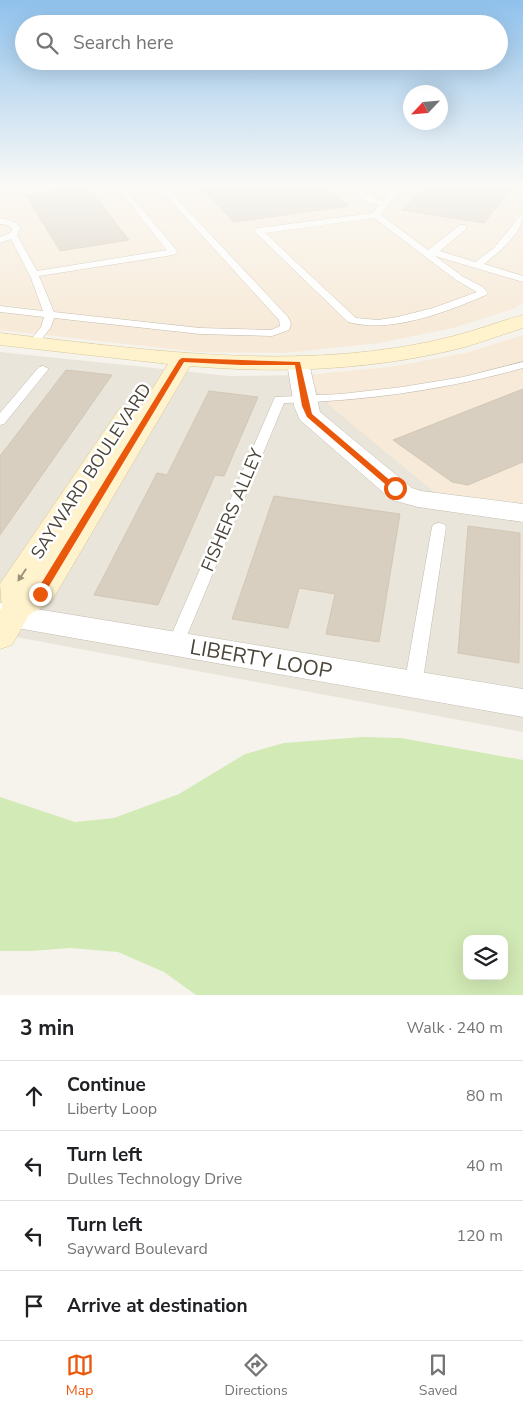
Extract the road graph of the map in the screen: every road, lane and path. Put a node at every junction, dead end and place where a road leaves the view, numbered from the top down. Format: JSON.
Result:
{"nodes":[{"id":1,"x":158,"y":233,"type":"edge"},
{"id":2,"x":205,"y":233,"type":"edge"},
{"id":3,"x":261,"y":233,"type":"edge"},
{"id":4,"x":404,"y":233,"type":"edge"},
{"id":5,"x":455,"y":233,"type":"edge"},
{"id":6,"x":510,"y":233,"type":"edge"},
{"id":7,"x":13,"y":235,"type":"joint"},
{"id":8,"x":0,"y":240,"type":"edge"},
{"id":9,"x":430,"y":252,"type":"junction"},
{"id":10,"x":477,"y":265,"type":"junction"},
{"id":11,"x":33,"y":274,"type":"junction"},
{"id":12,"x":523,"y":279,"type":"edge"},
{"id":13,"x":0,"y":309,"type":"edge"},
{"id":14,"x":50,"y":314,"type":"junction"},
{"id":15,"x":523,"y":321,"type":"edge"},
{"id":16,"x":0,"y":339,"type":"edge"},
{"id":17,"x":33,"y":343,"type":"junction"},
{"id":18,"x":173,"y":359,"type":"junction"},
{"id":19,"x":298,"y":363,"type":"junction"},
{"id":20,"x":523,"y":365,"type":"edge"},
{"id":21,"x":43,"y":368,"type":"dead end"},
{"id":22,"x":304,"y":399,"type":"junction"},
{"id":23,"x":0,"y":404,"type":"edge"},
{"id":24,"x":13,"y":406,"type":"junction"},
{"id":25,"x":0,"y":421,"type":"edge"},
{"id":26,"x":523,"y":513,"type":"edge"},
{"id":27,"x":439,"y":527,"type":"dead end"},
{"id":28,"x":8,"y":619,"type":"edge"},
{"id":29,"x":175,"y":644,"type":"junction"},
{"id":30,"x":413,"y":686,"type":"junction"},
{"id":31,"x":523,"y":704,"type":"edge"}],
"edges":[{"from":1,"to":11,"type":"lane"},
{"from":2,"to":14,"type":"lane"},
{"from":3,"to":9,"type":"lane"},
{"from":4,"to":9,"type":"lane"},
{"from":5,"to":9,"type":"lane"},
{"from":6,"to":10,"type":"lane"},
{"from":7,"to":8,"type":"lane"},
{"from":7,"to":11,"type":"lane"},
{"from":9,"to":10,"type":"lane"},
{"from":10,"to":12,"type":"lane"},
{"from":11,"to":14,"type":"lane"},
{"from":13,"to":14,"type":"lane"},
{"from":14,"to":17,"type":"lane"},
{"from":15,"to":19,"type":"street"},
{"from":16,"to":17,"type":"street"},
{"from":17,"to":18,"type":"street"},
{"from":18,"to":19,"type":"street"},
{"from":18,"to":28,"type":"street","name":"SAYWARD BOULEVARD"},
{"from":19,"to":22,"type":"street"},
{"from":20,"to":22,"type":"lane"},
{"from":21,"to":24,"type":"lane"},
{"from":22,"to":26,"type":"street"},
{"from":22,"to":29,"type":"lane","name":"FISHERS ALLEY"},
{"from":23,"to":24,"type":"lane"},
{"from":24,"to":25,"type":"lane"},
{"from":27,"to":30,"type":"lane"},
{"from":28,"to":29,"type":"street","name":"LIBERTY LOOP"},
{"from":29,"to":30,"type":"street","name":"LIBERTY LOOP"},
{"from":30,"to":31,"type":"street","name":"LIBERTY LOOP"}]}
